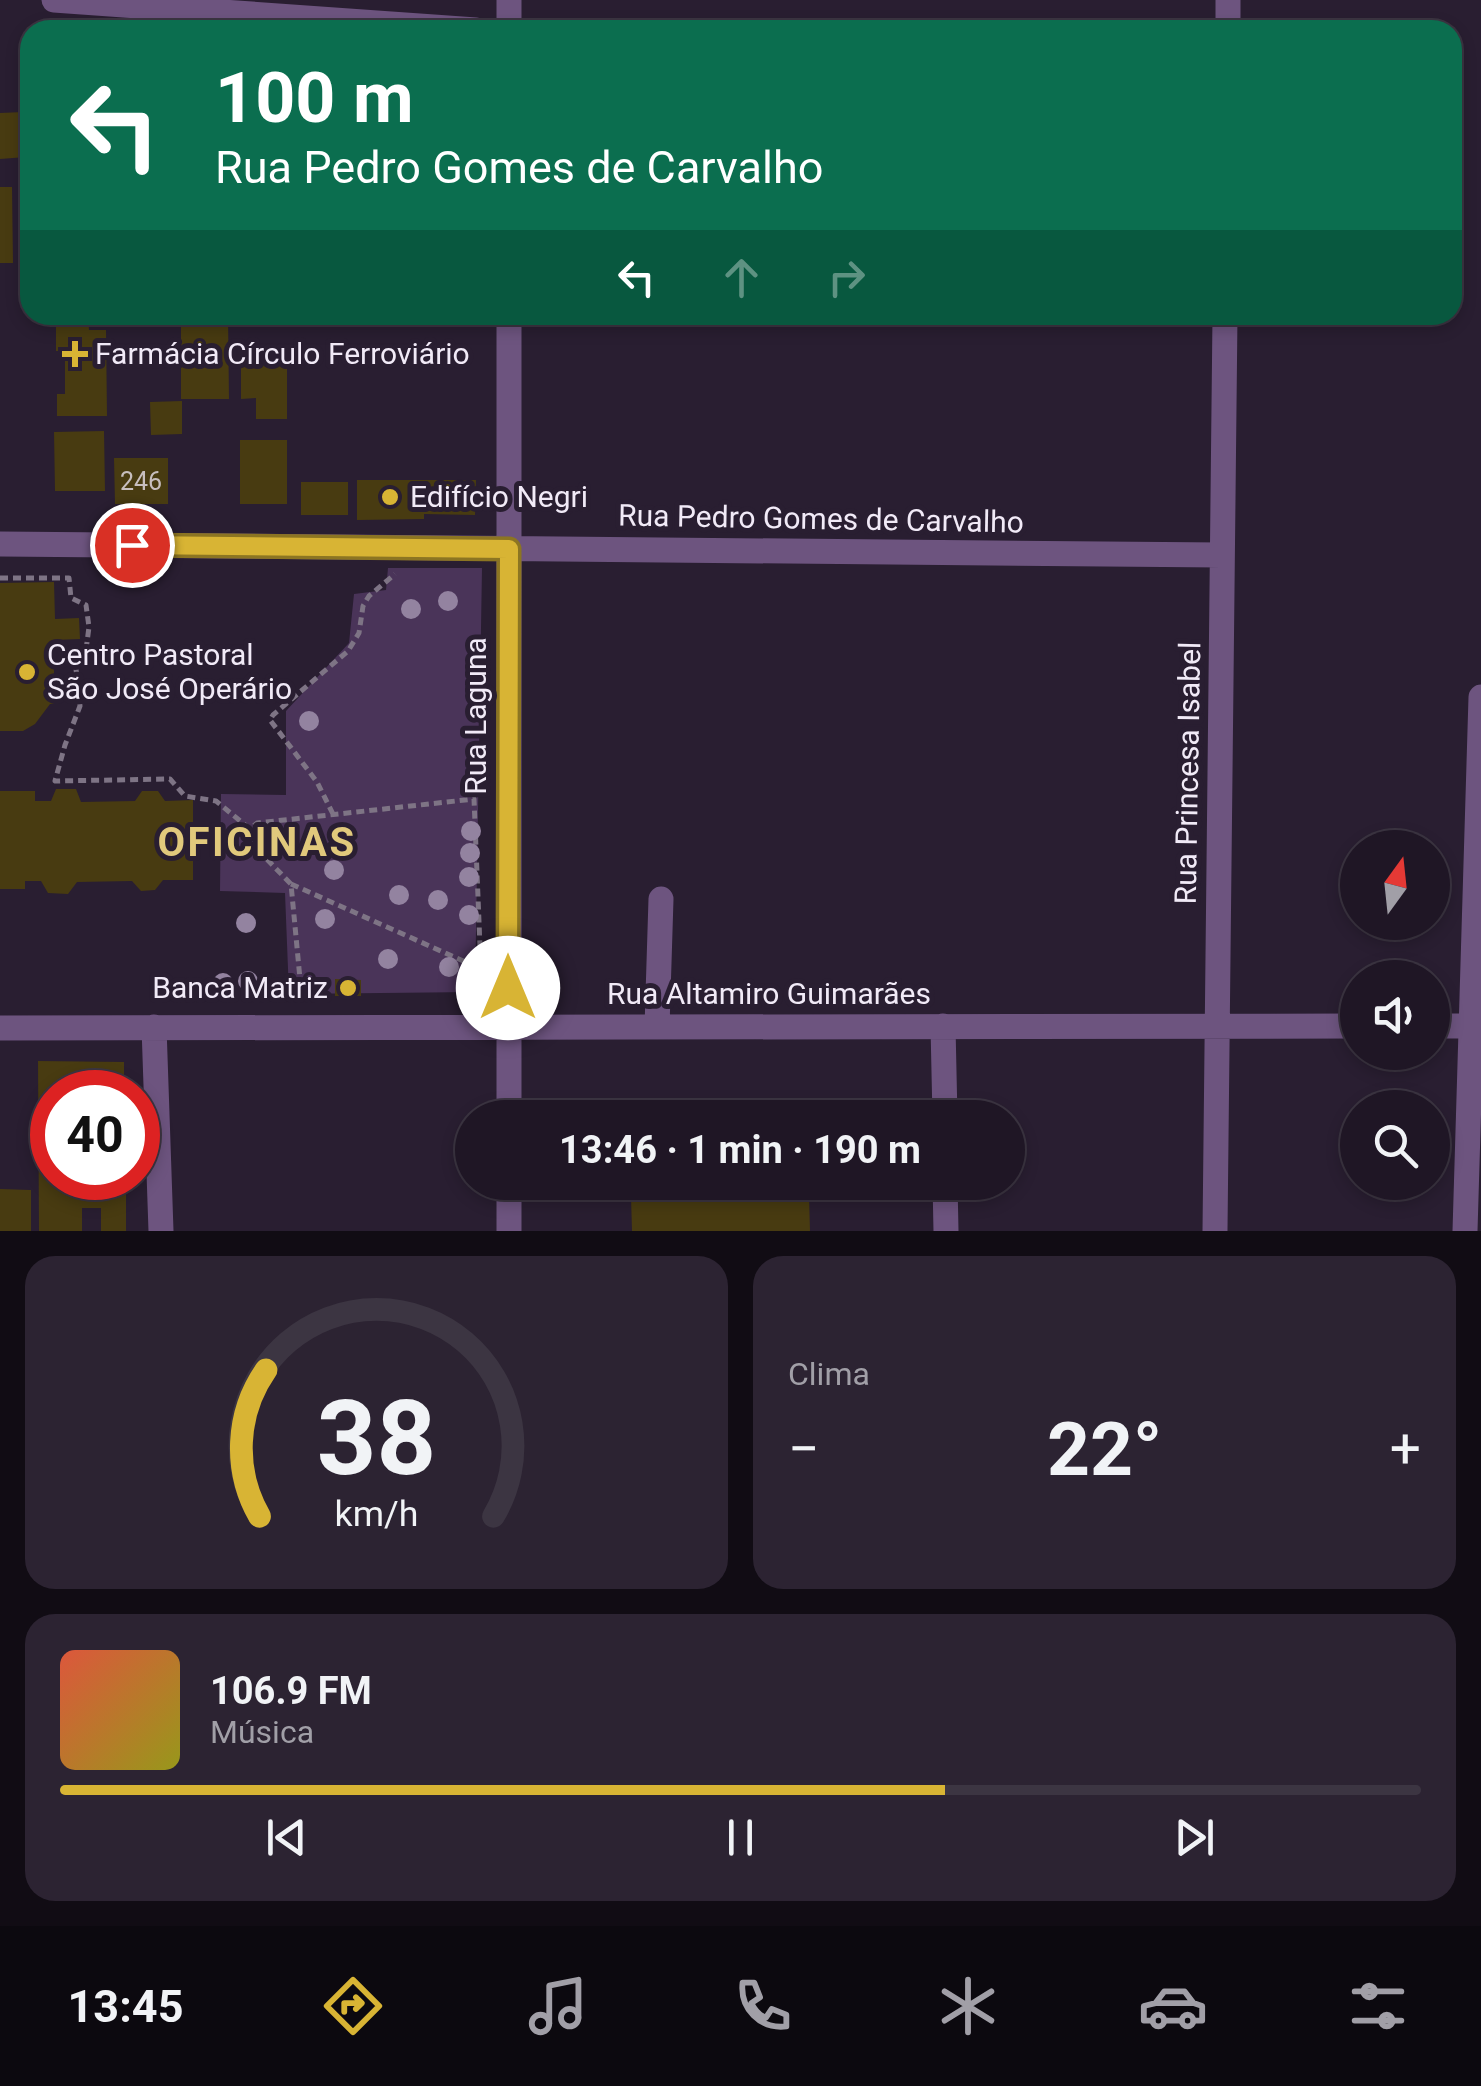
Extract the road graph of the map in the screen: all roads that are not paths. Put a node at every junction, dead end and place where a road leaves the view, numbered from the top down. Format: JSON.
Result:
{"nodes":[{"id":1,"x":54,"y":0,"type":"edge"},
{"id":2,"x":335,"y":20,"type":"edge"},
{"id":3,"x":509,"y":325,"type":"edge"},
{"id":4,"x":1225,"y":325,"type":"edge"},
{"id":5,"x":0,"y":544,"type":"edge"},
{"id":6,"x":509,"y":549,"type":"junction"},
{"id":7,"x":1222,"y":556,"type":"junction"},
{"id":8,"x":1481,"y":697,"type":"edge"},
{"id":9,"x":661,"y":899,"type":"dead end"},
{"id":10,"x":943,"y":1026,"type":"junction"},
{"id":11,"x":1218,"y":1026,"type":"junction"},
{"id":12,"x":1340,"y":1026,"type":"edge"},
{"id":13,"x":1450,"y":1026,"type":"edge"},
{"id":14,"x":1476,"y":1026,"type":"edge"},
{"id":15,"x":508,"y":1027,"type":"junction"},
{"id":16,"x":657,"y":1027,"type":"junction"},
{"id":17,"x":0,"y":1028,"type":"edge"},
{"id":18,"x":154,"y":1028,"type":"junction"},
{"id":19,"x":508,"y":1100,"type":"edge"},
{"id":20,"x":944,"y":1100,"type":"edge"},
{"id":21,"x":508,"y":1200,"type":"edge"},
{"id":22,"x":946,"y":1200,"type":"edge"},
{"id":23,"x":161,"y":1231,"type":"edge"},
{"id":24,"x":508,"y":1231,"type":"edge"},
{"id":25,"x":946,"y":1231,"type":"edge"},
{"id":26,"x":1216,"y":1231,"type":"edge"},
{"id":27,"x":1465,"y":1231,"type":"edge"}],
"edges":[{"from":1,"to":2,"type":"street"},
{"from":3,"to":6,"type":"street","name":"Rua Laguna"},
{"from":4,"to":7,"type":"street","name":"Rua Princesa Isabel"},
{"from":5,"to":6,"type":"street","name":"Rua Pedro Gomes de Carvalho"},
{"from":6,"to":7,"type":"street","name":"Rua Pedro Gomes de Carvalho"},
{"from":6,"to":15,"type":"street","name":"Rua Laguna"},
{"from":7,"to":11,"type":"street","name":"Rua Princesa Isabel"},
{"from":8,"to":14,"type":"street"},
{"from":9,"to":16,"type":"street"},
{"from":10,"to":11,"type":"street","name":"Rua Altamiro Guimarães"},
{"from":10,"to":16,"type":"street","name":"Rua Altamiro Guimarães"},
{"from":10,"to":20,"type":"street"},
{"from":11,"to":12,"type":"street","name":"Rua Altamiro Guimarães"},
{"from":11,"to":26,"type":"street","name":"Rua Princesa Isabel"},
{"from":13,"to":14,"type":"street"},
{"from":14,"to":27,"type":"street"},
{"from":15,"to":16,"type":"street","name":"Rua Altamiro Guimarães"},
{"from":15,"to":18,"type":"street","name":"Rua Altamiro Guimarães"},
{"from":15,"to":19,"type":"street","name":"Rua Laguna"},
{"from":17,"to":18,"type":"street","name":"Rua Altamiro Guimarães"},
{"from":18,"to":23,"type":"street"},
{"from":21,"to":24,"type":"street"},
{"from":22,"to":25,"type":"street"}]}
